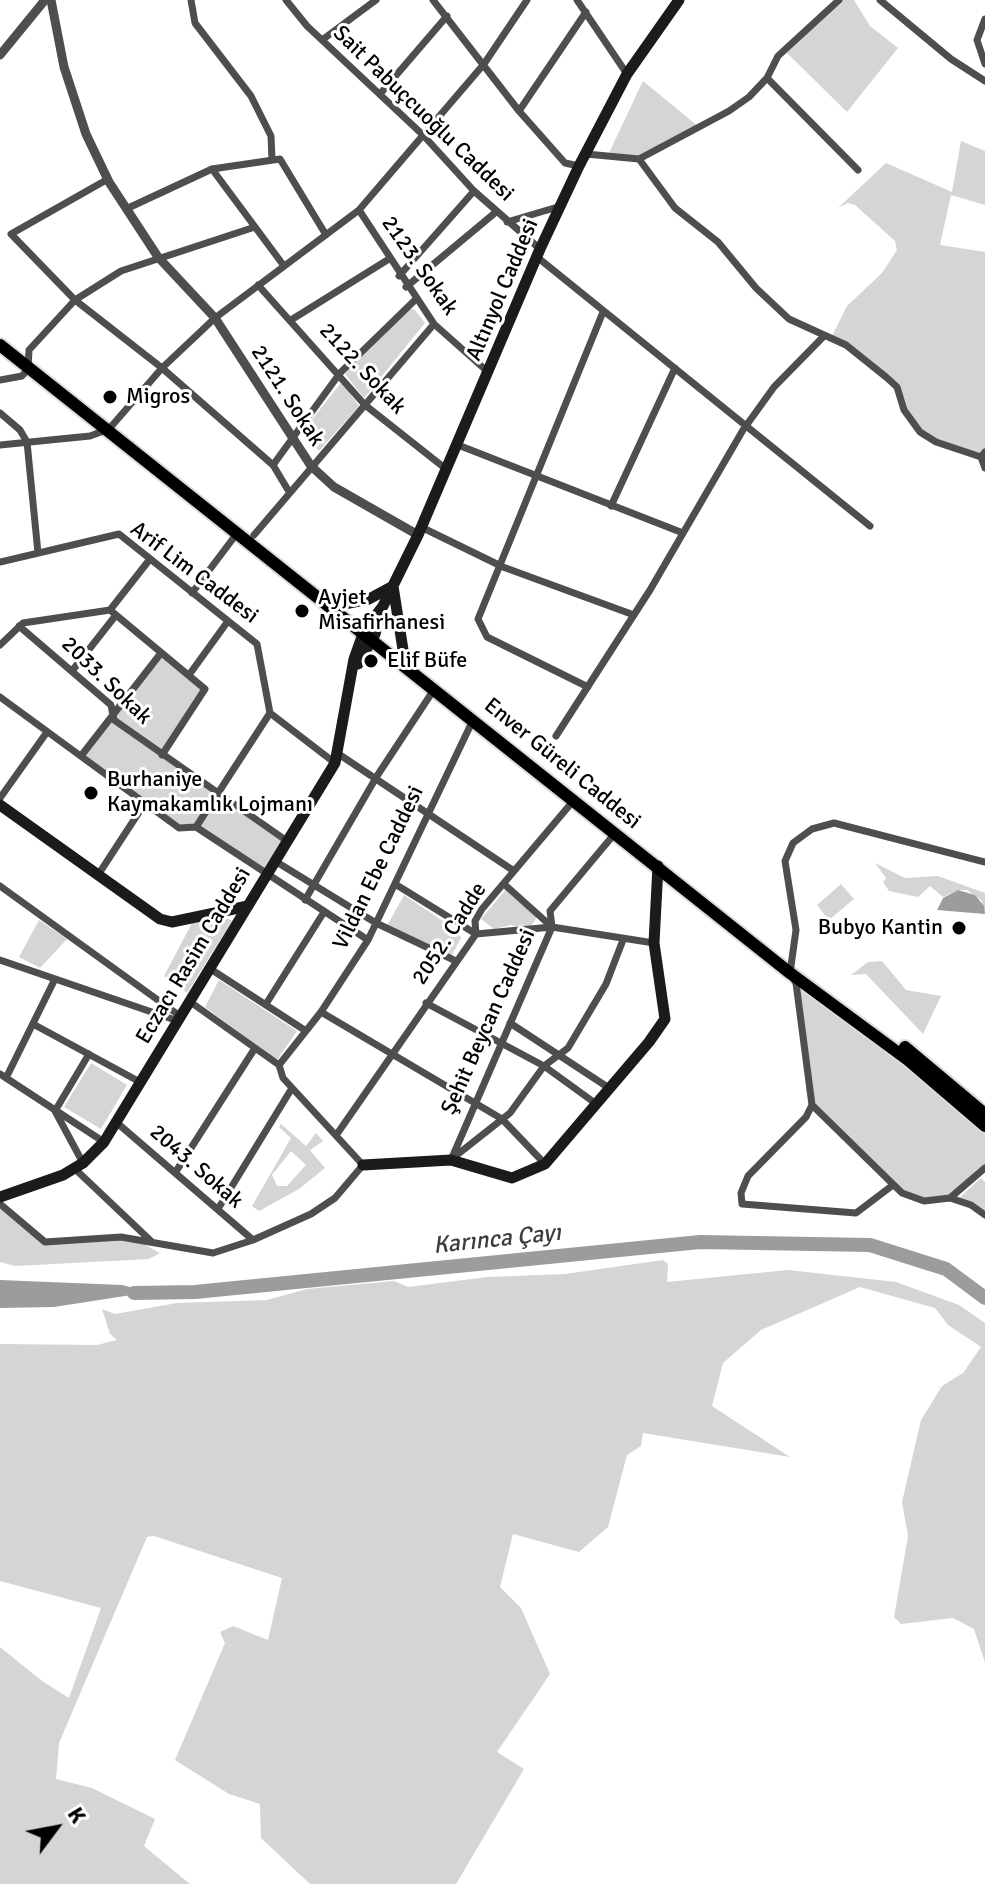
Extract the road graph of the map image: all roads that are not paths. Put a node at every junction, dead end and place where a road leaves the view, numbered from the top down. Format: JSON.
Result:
{"nodes":[{"id":1,"x":45,"y":0,"type":"edge"},
{"id":2,"x":51,"y":0,"type":"edge"},
{"id":3,"x":191,"y":0,"type":"edge"},
{"id":4,"x":286,"y":0,"type":"edge"},
{"id":5,"x":376,"y":0,"type":"edge"},
{"id":6,"x":433,"y":0,"type":"edge"},
{"id":7,"x":679,"y":0,"type":"edge"},
{"id":8,"x":839,"y":0,"type":"edge"},
{"id":9,"x":880,"y":0,"type":"edge"},
{"id":10,"x":525,"y":1,"type":"edge"},
{"id":11,"x":580,"y":1,"type":"edge"},
{"id":12,"x":586,"y":12,"type":"junction"},
{"id":13,"x":447,"y":16,"type":"junction"},
{"id":14,"x":985,"y":19,"type":"edge"},
{"id":15,"x":322,"y":40,"type":"junction"},
{"id":16,"x":0,"y":55,"type":"edge"},
{"id":17,"x":484,"y":64,"type":"junction"},
{"id":18,"x":985,"y":64,"type":"edge"},
{"id":19,"x":627,"y":74,"type":"junction"},
{"id":20,"x":767,"y":78,"type":"junction"},
{"id":21,"x":985,"y":81,"type":"edge"},
{"id":22,"x":380,"y":94,"type":"junction"},
{"id":23,"x":519,"y":111,"type":"junction"},
{"id":24,"x":423,"y":135,"type":"junction"},
{"id":25,"x":586,"y":154,"type":"junction"},
{"id":26,"x":639,"y":159,"type":"junction"},
{"id":27,"x":272,"y":160,"type":"junction"},
{"id":28,"x":579,"y":166,"type":"junction"},
{"id":29,"x":212,"y":169,"type":"junction"},
{"id":30,"x":858,"y":170,"type":"dead end"},
{"id":31,"x":108,"y":179,"type":"junction"},
{"id":32,"x":474,"y":191,"type":"junction"},
{"id":33,"x":561,"y":206,"type":"junction"},
{"id":34,"x":126,"y":209,"type":"junction"},
{"id":35,"x":359,"y":210,"type":"junction"},
{"id":36,"x":496,"y":212,"type":"junction"},
{"id":37,"x":507,"y":222,"type":"junction"},
{"id":38,"x":255,"y":227,"type":"junction"},
{"id":39,"x":326,"y":235,"type":"junction"},
{"id":40,"x":538,"y":253,"type":"junction"},
{"id":41,"x":158,"y":257,"type":"junction"},
{"id":42,"x":389,"y":259,"type":"junction"},
{"id":43,"x":284,"y":266,"type":"junction"},
{"id":44,"x":399,"y":276,"type":"junction"},
{"id":45,"x":258,"y":285,"type":"junction"},
{"id":46,"x":406,"y":287,"type":"junction"},
{"id":47,"x":75,"y":300,"type":"junction"},
{"id":48,"x":415,"y":300,"type":"junction"},
{"id":49,"x":603,"y":312,"type":"junction"},
{"id":50,"x":215,"y":318,"type":"junction"},
{"id":51,"x":291,"y":320,"type":"junction"},
{"id":52,"x":434,"y":324,"type":"junction"},
{"id":53,"x":0,"y":336,"type":"edge"},
{"id":54,"x":823,"y":337,"type":"junction"},
{"id":55,"x":0,"y":345,"type":"edge"},
{"id":56,"x":28,"y":364,"type":"junction"},
{"id":57,"x":162,"y":368,"type":"junction"},
{"id":58,"x":675,"y":368,"type":"junction"},
{"id":59,"x":340,"y":373,"type":"junction"},
{"id":60,"x":489,"y":373,"type":"junction"},
{"id":61,"x":0,"y":380,"type":"edge"},
{"id":62,"x":365,"y":405,"type":"junction"},
{"id":63,"x":0,"y":413,"type":"edge"},
{"id":64,"x":747,"y":424,"type":"junction"},
{"id":65,"x":111,"y":427,"type":"junction"},
{"id":66,"x":292,"y":440,"type":"junction"},
{"id":67,"x":27,"y":442,"type":"junction"},
{"id":68,"x":0,"y":445,"type":"edge"},
{"id":69,"x":458,"y":445,"type":"junction"},
{"id":70,"x":983,"y":455,"type":"edge"},
{"id":71,"x":273,"y":465,"type":"junction"},
{"id":72,"x":311,"y":466,"type":"junction"},
{"id":73,"x":985,"y":468,"type":"edge"},
{"id":74,"x":446,"y":469,"type":"junction"},
{"id":75,"x":535,"y":477,"type":"junction"},
{"id":76,"x":288,"y":490,"type":"junction"},
{"id":77,"x":611,"y":506,"type":"junction"},
{"id":78,"x":870,"y":526,"type":"dead end"},
{"id":79,"x":420,"y":531,"type":"junction"},
{"id":80,"x":238,"y":532,"type":"junction"},
{"id":81,"x":683,"y":533,"type":"junction"},
{"id":82,"x":254,"y":535,"type":"junction"},
{"id":83,"x":38,"y":553,"type":"junction"},
{"id":84,"x":150,"y":559,"type":"junction"},
{"id":85,"x":0,"y":562,"type":"edge"},
{"id":86,"x":500,"y":565,"type":"junction"},
{"id":87,"x":393,"y":586,"type":"junction"},
{"id":88,"x":192,"y":593,"type":"junction"},
{"id":89,"x":339,"y":605,"type":"junction"},
{"id":90,"x":113,"y":613,"type":"junction"},
{"id":91,"x":634,"y":615,"type":"junction"},
{"id":92,"x":228,"y":621,"type":"junction"},
{"id":93,"x":352,"y":621,"type":"junction"},
{"id":94,"x":19,"y":626,"type":"junction"},
{"id":95,"x":369,"y":632,"type":"junction"},
{"id":96,"x":0,"y":645,"type":"edge"},
{"id":97,"x":161,"y":653,"type":"junction"},
{"id":98,"x":398,"y":655,"type":"junction"},
{"id":99,"x":356,"y":661,"type":"junction"},
{"id":100,"x":72,"y":671,"type":"junction"},
{"id":101,"x":189,"y":675,"type":"junction"},
{"id":102,"x":588,"y":687,"type":"junction"},
{"id":103,"x":435,"y":688,"type":"junction"},
{"id":104,"x":0,"y":697,"type":"edge"},
{"id":105,"x":270,"y":713,"type":"junction"},
{"id":106,"x":112,"y":717,"type":"junction"},
{"id":107,"x":473,"y":718,"type":"junction"},
{"id":108,"x":47,"y":732,"type":"junction"},
{"id":109,"x":556,"y":736,"type":"dead end"},
{"id":110,"x":162,"y":755,"type":"junction"},
{"id":111,"x":81,"y":756,"type":"junction"},
{"id":112,"x":336,"y":758,"type":"junction"},
{"id":113,"x":377,"y":776,"type":"junction"},
{"id":114,"x":217,"y":793,"type":"junction"},
{"id":115,"x":0,"y":798,"type":"edge"},
{"id":116,"x":575,"y":800,"type":"junction"},
{"id":117,"x":145,"y":803,"type":"junction"},
{"id":118,"x":0,"y":805,"type":"edge"},
{"id":119,"x":428,"y":810,"type":"junction"},
{"id":120,"x":196,"y":827,"type":"junction"},
{"id":121,"x":616,"y":832,"type":"junction"},
{"id":122,"x":287,"y":841,"type":"junction"},
{"id":123,"x":275,"y":861,"type":"junction"},
{"id":124,"x":985,"y":862,"type":"edge"},
{"id":125,"x":658,"y":866,"type":"junction"},
{"id":126,"x":514,"y":871,"type":"junction"},
{"id":127,"x":98,"y":875,"type":"junction"},
{"id":128,"x":267,"y":875,"type":"junction"},
{"id":129,"x":395,"y":884,"type":"junction"},
{"id":130,"x":504,"y":884,"type":"junction"},
{"id":131,"x":314,"y":885,"type":"junction"},
{"id":132,"x":0,"y":886,"type":"edge"},
{"id":133,"x":305,"y":900,"type":"junction"},
{"id":134,"x":248,"y":906,"type":"junction"},
{"id":135,"x":324,"y":912,"type":"junction"},
{"id":136,"x":376,"y":923,"type":"junction"},
{"id":137,"x":552,"y":927,"type":"junction"},
{"id":138,"x":476,"y":934,"type":"junction"},
{"id":139,"x":368,"y":940,"type":"junction"},
{"id":140,"x":623,"y":940,"type":"junction"},
{"id":141,"x":654,"y":943,"type":"junction"},
{"id":142,"x":0,"y":960,"type":"edge"},
{"id":143,"x":456,"y":961,"type":"junction"},
{"id":144,"x":209,"y":968,"type":"junction"},
{"id":145,"x":790,"y":969,"type":"junction"},
{"id":146,"x":54,"y":981,"type":"junction"},
{"id":147,"x":189,"y":1001,"type":"junction"},
{"id":148,"x":426,"y":1003,"type":"junction"},
{"id":149,"x":266,"y":1004,"type":"junction"},
{"id":150,"x":321,"y":1012,"type":"junction"},
{"id":151,"x":179,"y":1018,"type":"junction"},
{"id":152,"x":510,"y":1023,"type":"junction"},
{"id":153,"x":33,"y":1024,"type":"junction"},
{"id":154,"x":306,"y":1031,"type":"junction"},
{"id":155,"x":502,"y":1043,"type":"junction"},
{"id":156,"x":255,"y":1048,"type":"junction"},
{"id":157,"x":89,"y":1054,"type":"junction"},
{"id":158,"x":391,"y":1055,"type":"junction"},
{"id":159,"x":559,"y":1055,"type":"junction"},
{"id":160,"x":279,"y":1065,"type":"junction"},
{"id":161,"x":544,"y":1066,"type":"junction"},
{"id":162,"x":3,"y":1076,"type":"edge"},
{"id":163,"x":140,"y":1082,"type":"junction"},
{"id":164,"x":292,"y":1088,"type":"junction"},
{"id":165,"x":609,"y":1088,"type":"junction"},
{"id":166,"x":475,"y":1102,"type":"junction"},
{"id":167,"x":595,"y":1103,"type":"junction"},
{"id":168,"x":812,"y":1105,"type":"junction"},
{"id":169,"x":55,"y":1111,"type":"junction"},
{"id":170,"x":985,"y":1114,"type":"edge"},
{"id":171,"x":502,"y":1119,"type":"junction"},
{"id":172,"x":116,"y":1122,"type":"junction"},
{"id":173,"x":985,"y":1126,"type":"edge"},
{"id":174,"x":337,"y":1134,"type":"junction"},
{"id":175,"x":104,"y":1142,"type":"junction"},
{"id":176,"x":451,"y":1160,"type":"junction"},
{"id":177,"x":545,"y":1164,"type":"junction"},
{"id":178,"x":363,"y":1165,"type":"junction"},
{"id":179,"x":79,"y":1166,"type":"junction"},
{"id":180,"x":985,"y":1168,"type":"edge"},
{"id":181,"x":175,"y":1173,"type":"junction"},
{"id":182,"x":893,"y":1185,"type":"junction"},
{"id":183,"x":0,"y":1197,"type":"edge"},
{"id":184,"x":950,"y":1198,"type":"junction"},
{"id":185,"x":0,"y":1204,"type":"edge"},
{"id":186,"x":218,"y":1209,"type":"junction"},
{"id":187,"x":985,"y":1215,"type":"edge"},
{"id":188,"x":253,"y":1240,"type":"junction"},
{"id":189,"x":153,"y":1243,"type":"junction"}],
"edges":[{"from":1,"to":16,"type":"street"},
{"from":2,"to":31,"type":"street","name":"2121. Sokak"},
{"from":3,"to":27,"type":"street"},
{"from":4,"to":15,"type":"street","name":"Sait Pabuçcuoğlu Caddesi"},
{"from":5,"to":15,"type":"street"},
{"from":6,"to":13,"type":"street"},
{"from":7,"to":19,"type":"main road","name":"Altınyol Caddesi"},
{"from":8,"to":20,"type":"street"},
{"from":9,"to":21,"type":"street"},
{"from":10,"to":17,"type":"street"},
{"from":11,"to":12,"type":"street"},
{"from":12,"to":19,"type":"street"},
{"from":12,"to":23,"type":"street"},
{"from":13,"to":17,"type":"street"},
{"from":13,"to":22,"type":"street"},
{"from":14,"to":18,"type":"street"},
{"from":15,"to":22,"type":"street","name":"Sait Pabuçcuoğlu Caddesi"},
{"from":17,"to":23,"type":"street"},
{"from":17,"to":24,"type":"street"},
{"from":19,"to":25,"type":"main road","name":"Altınyol Caddesi"},
{"from":20,"to":26,"type":"street"},
{"from":20,"to":30,"type":"street"},
{"from":22,"to":24,"type":"street","name":"Sait Pabuçcuoğlu Caddesi"},
{"from":23,"to":28,"type":"street"},
{"from":24,"to":32,"type":"street","name":"Sait Pabuçcuoğlu Caddesi"},
{"from":24,"to":35,"type":"street"},
{"from":25,"to":26,"type":"street"},
{"from":25,"to":28,"type":"main road","name":"Altınyol Caddesi"},
{"from":26,"to":54,"type":"street"},
{"from":27,"to":29,"type":"street"},
{"from":27,"to":39,"type":"street"},
{"from":28,"to":33,"type":"main road","name":"Altınyol Caddesi"},
{"from":29,"to":34,"type":"street"},
{"from":29,"to":38,"type":"street"},
{"from":31,"to":34,"type":"street","name":"2121. Sokak"},
{"from":31,"to":47,"type":"street"},
{"from":32,"to":36,"type":"street","name":"Sait Pabuçcuoğlu Caddesi"},
{"from":32,"to":44,"type":"street"},
{"from":33,"to":37,"type":"street"},
{"from":33,"to":40,"type":"main road","name":"Altınyol Caddesi"},
{"from":34,"to":41,"type":"street","name":"2121. Sokak"},
{"from":35,"to":39,"type":"street"},
{"from":35,"to":42,"type":"street","name":"2123. Sokak"},
{"from":36,"to":37,"type":"street","name":"Sait Pabuçcuoğlu Caddesi"},
{"from":36,"to":46,"type":"street"},
{"from":37,"to":40,"type":"street","name":"Sait Pabuçcuoğlu Caddesi"},
{"from":38,"to":41,"type":"street"},
{"from":38,"to":43,"type":"street"},
{"from":39,"to":43,"type":"street"},
{"from":40,"to":49,"type":"street","name":"Sait Pabuçcuoğlu Caddesi"},
{"from":40,"to":60,"type":"main road","name":"Altınyol Caddesi"},
{"from":41,"to":47,"type":"street"},
{"from":41,"to":50,"type":"street","name":"2121. Sokak"},
{"from":42,"to":44,"type":"street","name":"2123. Sokak"},
{"from":42,"to":51,"type":"street"},
{"from":43,"to":45,"type":"street"},
{"from":44,"to":46,"type":"street","name":"2123. Sokak"},
{"from":45,"to":50,"type":"street"},
{"from":45,"to":51,"type":"street","name":"2122. Sokak"},
{"from":46,"to":48,"type":"street","name":"2123. Sokak"},
{"from":47,"to":56,"type":"street"},
{"from":47,"to":57,"type":"street"},
{"from":48,"to":52,"type":"street","name":"2123. Sokak"},
{"from":48,"to":59,"type":"street"},
{"from":49,"to":58,"type":"street","name":"Sait Pabuçcuoğlu Caddesi"},
{"from":49,"to":75,"type":"street"},
{"from":50,"to":57,"type":"street"},
{"from":50,"to":66,"type":"street","name":"2121. Sokak"},
{"from":51,"to":59,"type":"street","name":"2122. Sokak"},
{"from":52,"to":60,"type":"street","name":"2123. Sokak"},
{"from":52,"to":62,"type":"street"},
{"from":53,"to":56,"type":"main road","name":"Enver Güreli Caddesi"},
{"from":54,"to":64,"type":"street"},
{"from":54,"to":70,"type":"street"},
{"from":55,"to":56,"type":"main road","name":"Enver Güreli Caddesi"},
{"from":56,"to":61,"type":"street"},
{"from":56,"to":65,"type":"main road","name":"Enver Güreli Caddesi"},
{"from":57,"to":65,"type":"street"},
{"from":57,"to":71,"type":"street"},
{"from":58,"to":64,"type":"street","name":"Sait Pabuçcuoğlu Caddesi"},
{"from":58,"to":77,"type":"street"},
{"from":59,"to":62,"type":"street","name":"2122. Sokak"},
{"from":59,"to":66,"type":"street"},
{"from":60,"to":69,"type":"main road","name":"Altınyol Caddesi"},
{"from":62,"to":72,"type":"street"},
{"from":62,"to":74,"type":"street","name":"2122. Sokak"},
{"from":63,"to":67,"type":"street"},
{"from":64,"to":78,"type":"street","name":"Sait Pabuçcuoğlu Caddesi"},
{"from":64,"to":81,"type":"street"},
{"from":65,"to":67,"type":"street"},
{"from":65,"to":80,"type":"main road","name":"Enver Güreli Caddesi"},
{"from":65,"to":82,"type":"main road","name":"Enver Güreli Caddesi"},
{"from":66,"to":71,"type":"street"},
{"from":66,"to":72,"type":"street","name":"2121. Sokak"},
{"from":67,"to":68,"type":"street"},
{"from":67,"to":83,"type":"street"},
{"from":69,"to":74,"type":"main road","name":"Altınyol Caddesi"},
{"from":69,"to":75,"type":"street"},
{"from":70,"to":73,"type":"street"},
{"from":71,"to":76,"type":"street"},
{"from":72,"to":76,"type":"street"},
{"from":72,"to":79,"type":"street","name":"2121. Sokak"},
{"from":74,"to":79,"type":"main road","name":"Altınyol Caddesi"},
{"from":75,"to":77,"type":"street"},
{"from":75,"to":86,"type":"street"},
{"from":76,"to":82,"type":"street"},
{"from":77,"to":81,"type":"street"},
{"from":79,"to":86,"type":"street"},
{"from":79,"to":87,"type":"main road","name":"Altınyol Caddesi"},
{"from":80,"to":88,"type":"street"},
{"from":80,"to":93,"type":"main road","name":"Enver Güreli Caddesi"},
{"from":81,"to":91,"type":"street"},
{"from":82,"to":89,"type":"main road","name":"Enver Güreli Caddesi"},
{"from":83,"to":84,"type":"street","name":"Arif Lim Caddesi"},
{"from":83,"to":85,"type":"street","name":"Arif Lim Caddesi"},
{"from":84,"to":88,"type":"street","name":"Arif Lim Caddesi"},
{"from":84,"to":90,"type":"street"},
{"from":86,"to":91,"type":"street"},
{"from":86,"to":102,"type":"street"},
{"from":87,"to":89,"type":"main road"},
{"from":87,"to":95,"type":"main road","name":"Altınyol Caddesi"},
{"from":87,"to":98,"type":"main road"},
{"from":88,"to":92,"type":"street","name":"Arif Lim Caddesi"},
{"from":89,"to":95,"type":"main road","name":"Enver Güreli Caddesi"},
{"from":90,"to":94,"type":"street"},
{"from":90,"to":97,"type":"street"},
{"from":90,"to":100,"type":"street"},
{"from":91,"to":102,"type":"street"},
{"from":92,"to":101,"type":"street"},
{"from":92,"to":105,"type":"street","name":"Arif Lim Caddesi"},
{"from":93,"to":95,"type":"main road","name":"Enver Güreli Caddesi"},
{"from":93,"to":99,"type":"main road"},
{"from":94,"to":96,"type":"street"},
{"from":94,"to":100,"type":"street","name":"2033. Sokak"},
{"from":95,"to":98,"type":"main road","name":"Enver Güreli Caddesi"},
{"from":95,"to":99,"type":"main road","name":"Eczacı Rasim Caddesi"},
{"from":97,"to":101,"type":"street"},
{"from":97,"to":106,"type":"street"},
{"from":98,"to":99,"type":"main road"},
{"from":98,"to":103,"type":"main road","name":"Enver Güreli Caddesi"},
{"from":98,"to":145,"type":"main road","name":"Enver Güreli Caddesi"},
{"from":99,"to":112,"type":"main road","name":"Eczacı Rasim Caddesi"},
{"from":100,"to":106,"type":"street","name":"2033. Sokak"},
{"from":101,"to":110,"type":"street"},
{"from":102,"to":109,"type":"street"},
{"from":103,"to":107,"type":"main road","name":"Enver Güreli Caddesi"},
{"from":103,"to":113,"type":"street"},
{"from":104,"to":108,"type":"street"},
{"from":105,"to":112,"type":"street"},
{"from":105,"to":114,"type":"street"},
{"from":106,"to":110,"type":"street","name":"2033. Sokak"},
{"from":106,"to":111,"type":"street"},
{"from":107,"to":116,"type":"main road","name":"Enver Güreli Caddesi"},
{"from":107,"to":119,"type":"street","name":"Vildan Ebe Caddesi"},
{"from":108,"to":111,"type":"street"},
{"from":108,"to":115,"type":"street"},
{"from":110,"to":114,"type":"street","name":"2033. Sokak"},
{"from":111,"to":117,"type":"street"},
{"from":112,"to":113,"type":"street"},
{"from":112,"to":122,"type":"main road","name":"Eczacı Rasim Caddesi"},
{"from":113,"to":119,"type":"street"},
{"from":113,"to":131,"type":"street"},
{"from":114,"to":120,"type":"street"},
{"from":114,"to":122,"type":"street","name":"2033. Sokak"},
{"from":116,"to":121,"type":"main road","name":"Enver Güreli Caddesi"},
{"from":116,"to":126,"type":"street","name":"2052. Cadde"},
{"from":117,"to":120,"type":"street"},
{"from":117,"to":127,"type":"street"},
{"from":118,"to":127,"type":"main road"},
{"from":119,"to":126,"type":"street"},
{"from":119,"to":129,"type":"street","name":"Vildan Ebe Caddesi"},
{"from":120,"to":128,"type":"street"},
{"from":121,"to":125,"type":"main road","name":"Enver Güreli Caddesi"},
{"from":121,"to":137,"type":"street","name":"Şehit Beycan Caddesi"},
{"from":122,"to":123,"type":"main road","name":"Eczacı Rasim Caddesi"},
{"from":123,"to":128,"type":"main road","name":"Eczacı Rasim Caddesi"},
{"from":123,"to":131,"type":"street"},
{"from":124,"to":145,"type":"street"},
{"from":125,"to":141,"type":"main road"},
{"from":125,"to":145,"type":"main road","name":"Enver Güreli Caddesi"},
{"from":126,"to":130,"type":"street","name":"2052. Cadde"},
{"from":127,"to":134,"type":"main road"},
{"from":128,"to":133,"type":"street"},
{"from":128,"to":134,"type":"main road","name":"Eczacı Rasim Caddesi"},
{"from":129,"to":136,"type":"street","name":"Vildan Ebe Caddesi"},
{"from":129,"to":138,"type":"street"},
{"from":130,"to":137,"type":"street"},
{"from":130,"to":138,"type":"street","name":"2052. Cadde"},
{"from":131,"to":133,"type":"street"},
{"from":131,"to":136,"type":"street"},
{"from":132,"to":151,"type":"street"},
{"from":133,"to":135,"type":"street"},
{"from":134,"to":144,"type":"main road","name":"Eczacı Rasim Caddesi"},
{"from":135,"to":139,"type":"street"},
{"from":135,"to":149,"type":"street"},
{"from":136,"to":139,"type":"street","name":"Vildan Ebe Caddesi"},
{"from":136,"to":143,"type":"street"},
{"from":137,"to":138,"type":"street"},
{"from":137,"to":140,"type":"street"},
{"from":137,"to":152,"type":"street","name":"Şehit Beycan Caddesi"},
{"from":138,"to":143,"type":"street","name":"2052. Cadde"},
{"from":139,"to":150,"type":"street","name":"Vildan Ebe Caddesi"},
{"from":140,"to":141,"type":"street"},
{"from":140,"to":159,"type":"street"},
{"from":141,"to":165,"type":"main road"},
{"from":142,"to":146,"type":"street"},
{"from":143,"to":148,"type":"street","name":"2052. Cadde"},
{"from":144,"to":147,"type":"main road","name":"Eczacı Rasim Caddesi"},
{"from":144,"to":149,"type":"street"},
{"from":145,"to":168,"type":"street"},
{"from":145,"to":170,"type":"main road","name":"Enver Güreli Caddesi"},
{"from":145,"to":173,"type":"main road","name":"Enver Güreli Caddesi"},
{"from":146,"to":151,"type":"street"},
{"from":146,"to":153,"type":"street"},
{"from":147,"to":151,"type":"main road","name":"Eczacı Rasim Caddesi"},
{"from":147,"to":156,"type":"street"},
{"from":148,"to":155,"type":"street"},
{"from":148,"to":158,"type":"street","name":"2052. Cadde"},
{"from":149,"to":154,"type":"street"},
{"from":150,"to":154,"type":"street","name":"Vildan Ebe Caddesi"},
{"from":150,"to":158,"type":"street"},
{"from":151,"to":163,"type":"main road","name":"Eczacı Rasim Caddesi"},
{"from":152,"to":155,"type":"street","name":"Şehit Beycan Caddesi"},
{"from":152,"to":159,"type":"street"},
{"from":153,"to":157,"type":"street"},
{"from":153,"to":162,"type":"street"},
{"from":154,"to":160,"type":"street","name":"Vildan Ebe Caddesi"},
{"from":155,"to":161,"type":"street"},
{"from":155,"to":166,"type":"street","name":"Şehit Beycan Caddesi"},
{"from":156,"to":160,"type":"street"},
{"from":156,"to":181,"type":"street"},
{"from":157,"to":163,"type":"street"},
{"from":157,"to":169,"type":"street"},
{"from":158,"to":166,"type":"street"},
{"from":158,"to":174,"type":"street","name":"2052. Cadde"},
{"from":159,"to":161,"type":"street"},
{"from":159,"to":165,"type":"street"},
{"from":160,"to":164,"type":"street"},
{"from":161,"to":167,"type":"street"},
{"from":161,"to":171,"type":"street"},
{"from":162,"to":169,"type":"street"},
{"from":163,"to":172,"type":"main road","name":"Eczacı Rasim Caddesi"},
{"from":164,"to":174,"type":"street"},
{"from":164,"to":186,"type":"street"},
{"from":165,"to":167,"type":"main road"},
{"from":166,"to":171,"type":"street"},
{"from":166,"to":176,"type":"street","name":"Şehit Beycan Caddesi"},
{"from":167,"to":177,"type":"main road"},
{"from":168,"to":182,"type":"street"},
{"from":168,"to":182,"type":"street"},
{"from":169,"to":175,"type":"street"},
{"from":169,"to":179,"type":"street"},
{"from":171,"to":176,"type":"street"},
{"from":171,"to":177,"type":"street"},
{"from":172,"to":175,"type":"main road","name":"Eczacı Rasim Caddesi"},
{"from":172,"to":181,"type":"street","name":"2043. Sokak"},
{"from":174,"to":178,"type":"street"},
{"from":175,"to":179,"type":"main road","name":"Eczacı Rasim Caddesi"},
{"from":176,"to":177,"type":"main road"},
{"from":176,"to":178,"type":"main road"},
{"from":178,"to":188,"type":"street"},
{"from":179,"to":183,"type":"main road","name":"Eczacı Rasim Caddesi"},
{"from":179,"to":189,"type":"street"},
{"from":180,"to":184,"type":"street"},
{"from":181,"to":186,"type":"street","name":"2043. Sokak"},
{"from":182,"to":184,"type":"street"},
{"from":184,"to":187,"type":"street"},
{"from":185,"to":189,"type":"street"},
{"from":186,"to":188,"type":"street","name":"2043. Sokak"},
{"from":188,"to":189,"type":"street"}]}
